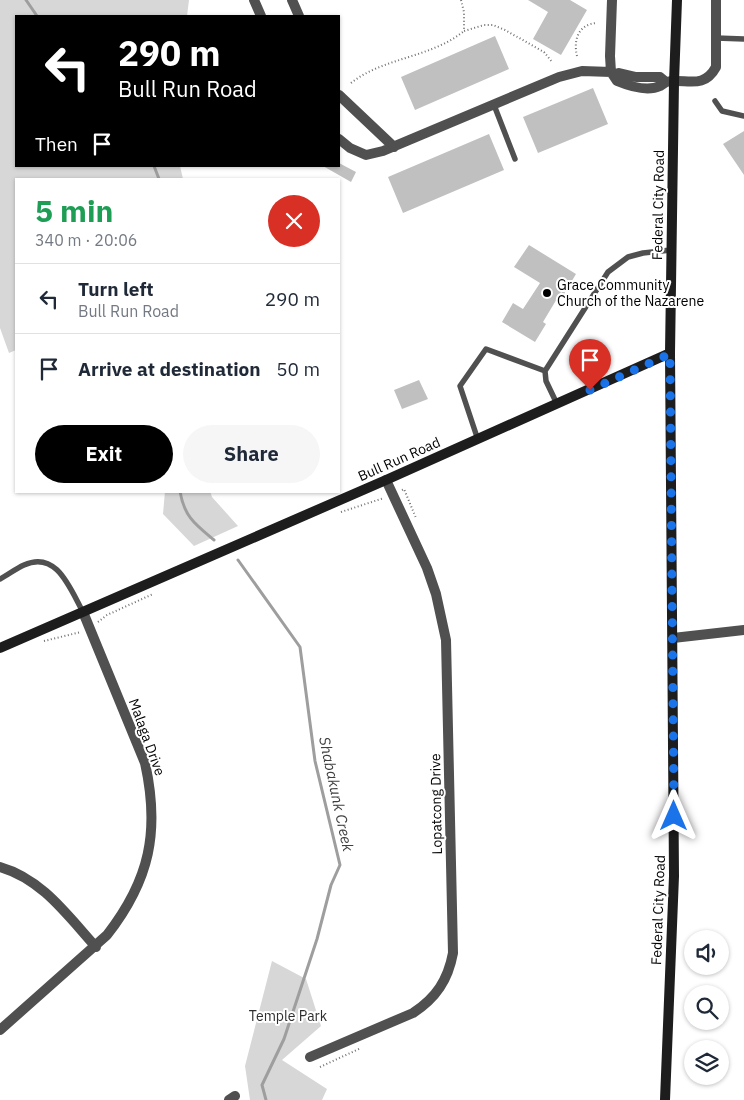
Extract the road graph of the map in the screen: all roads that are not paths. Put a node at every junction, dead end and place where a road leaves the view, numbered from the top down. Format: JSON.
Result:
{"nodes":[{"id":1,"x":254,"y":0,"type":"edge"},
{"id":2,"x":292,"y":0,"type":"edge"},
{"id":3,"x":612,"y":0,"type":"edge"},
{"id":4,"x":677,"y":0,"type":"edge"},
{"id":5,"x":716,"y":0,"type":"edge"},
{"id":6,"x":261,"y":15,"type":"edge"},
{"id":7,"x":299,"y":15,"type":"edge"},
{"id":8,"x":716,"y":38,"type":"junction"},
{"id":9,"x":744,"y":39,"type":"edge"},
{"id":10,"x":613,"y":73,"type":"junction"},
{"id":11,"x":670,"y":82,"type":"junction"},
{"id":12,"x":340,"y":95,"type":"edge"},
{"id":13,"x":715,"y":101,"type":"dead end"},
{"id":14,"x":494,"y":105,"type":"junction"},
{"id":15,"x":744,"y":116,"type":"edge"},
{"id":16,"x":340,"y":139,"type":"edge"},
{"id":17,"x":394,"y":147,"type":"junction"},
{"id":18,"x":515,"y":159,"type":"dead end"},
{"id":19,"x":671,"y":250,"type":"junction"},
{"id":20,"x":670,"y":354,"type":"junction"},
{"id":21,"x":545,"y":371,"type":"junction"},
{"id":22,"x":557,"y":404,"type":"junction"},
{"id":23,"x":478,"y":440,"type":"junction"},
{"id":24,"x":386,"y":480,"type":"junction"},
{"id":25,"x":0,"y":579,"type":"edge"},
{"id":26,"x":83,"y":612,"type":"junction"},
{"id":27,"x":744,"y":630,"type":"edge"},
{"id":28,"x":673,"y":638,"type":"junction"},
{"id":29,"x":0,"y":648,"type":"edge"},
{"id":30,"x":0,"y":867,"type":"edge"},
{"id":31,"x":96,"y":947,"type":"junction"},
{"id":32,"x":0,"y":1030,"type":"edge"},
{"id":33,"x":310,"y":1057,"type":"dead end"},
{"id":34,"x":665,"y":1100,"type":"edge"}],
"edges":[{"from":1,"to":6,"type":"street"},
{"from":2,"to":7,"type":"street"},
{"from":3,"to":10,"type":"street"},
{"from":4,"to":11,"type":"street","name":"Federal City Road"},
{"from":5,"to":8,"type":"street"},
{"from":8,"to":9,"type":"lane"},
{"from":8,"to":11,"type":"street"},
{"from":10,"to":11,"type":"street"},
{"from":10,"to":14,"type":"street"},
{"from":11,"to":19,"type":"street","name":"Federal City Road"},
{"from":12,"to":17,"type":"street"},
{"from":13,"to":15,"type":"lane"},
{"from":14,"to":17,"type":"street"},
{"from":14,"to":18,"type":"lane"},
{"from":16,"to":17,"type":"street"},
{"from":19,"to":20,"type":"street","name":"Federal City Road"},
{"from":19,"to":21,"type":"lane"},
{"from":20,"to":22,"type":"street","name":"Bull Run Road"},
{"from":20,"to":28,"type":"street","name":"Federal City Road"},
{"from":21,"to":22,"type":"lane"},
{"from":21,"to":23,"type":"lane"},
{"from":22,"to":23,"type":"street","name":"Bull Run Road"},
{"from":23,"to":24,"type":"street","name":"Bull Run Road"},
{"from":24,"to":26,"type":"street","name":"Bull Run Road"},
{"from":24,"to":33,"type":"street","name":"Lopatcong Drive"},
{"from":25,"to":26,"type":"lane"},
{"from":26,"to":29,"type":"street","name":"Bull Run Road"},
{"from":26,"to":31,"type":"street","name":"Malaga Drive"},
{"from":27,"to":28,"type":"street"},
{"from":28,"to":34,"type":"street","name":"Federal City Road"},
{"from":30,"to":31,"type":"street"},
{"from":31,"to":32,"type":"street","name":"Malaga Drive"}]}
